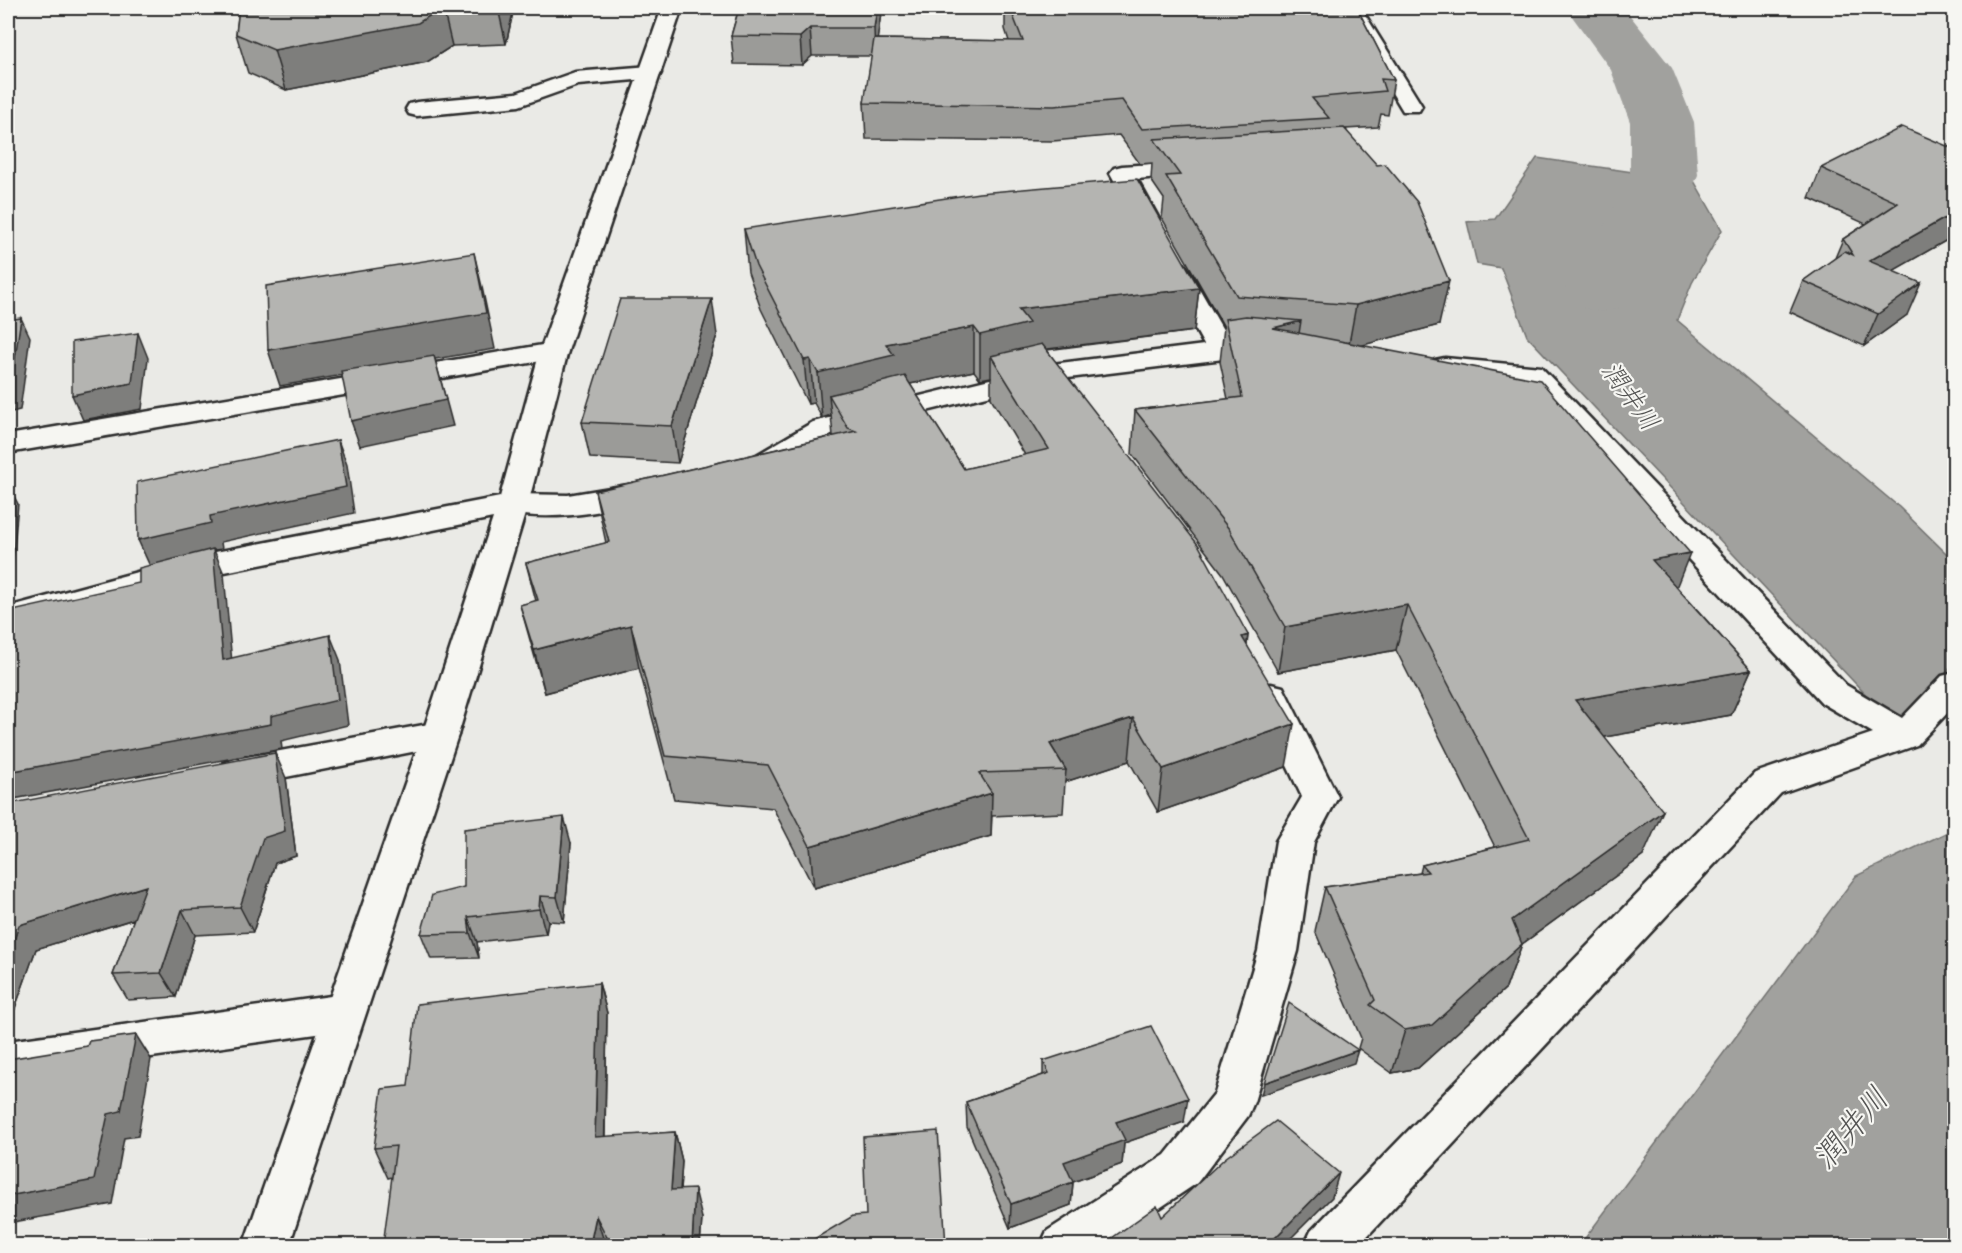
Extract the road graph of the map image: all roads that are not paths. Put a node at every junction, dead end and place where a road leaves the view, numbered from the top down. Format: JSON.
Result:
{"nodes":[{"id":1,"x":672,"y":8,"type":"edge"},
{"id":2,"x":1351,"y":8,"type":"edge"},
{"id":3,"x":650,"y":72,"type":"junction"},
{"id":4,"x":1411,"y":106,"type":"dead end"},
{"id":5,"x":417,"y":109,"type":"dead end"},
{"id":6,"x":1223,"y":167,"type":"edge"},
{"id":7,"x":555,"y":351,"type":"junction"},
{"id":8,"x":1221,"y":351,"type":"junction"},
{"id":9,"x":1298,"y":354,"type":"edge"},
{"id":10,"x":1415,"y":364,"type":"edge"},
{"id":11,"x":1052,"y":372,"type":"junction"},
{"id":12,"x":1073,"y":400,"type":"edge"},
{"id":13,"x":8,"y":444,"type":"edge"},
{"id":14,"x":732,"y":478,"type":"edge"},
{"id":15,"x":662,"y":490,"type":"edge"},
{"id":16,"x":513,"y":504,"type":"junction"},
{"id":17,"x":8,"y":618,"type":"edge"},
{"id":18,"x":1256,"y":668,"type":"edge"},
{"id":19,"x":1954,"y":685,"type":"edge"},
{"id":20,"x":440,"y":735,"type":"junction"},
{"id":21,"x":1905,"y":736,"type":"junction"},
{"id":22,"x":206,"y":779,"type":"edge"},
{"id":23,"x":345,"y":1012,"type":"junction"},
{"id":24,"x":8,"y":1059,"type":"edge"},
{"id":25,"x":266,"y":1245,"type":"edge"},
{"id":26,"x":1063,"y":1245,"type":"edge"},
{"id":27,"x":1327,"y":1245,"type":"edge"}],
"edges":[{"from":1,"to":3,"type":"street"},
{"from":2,"to":4,"type":"street"},
{"from":3,"to":5,"type":"street"},
{"from":3,"to":7,"type":"street"},
{"from":6,"to":8,"type":"street"},
{"from":7,"to":13,"type":"street"},
{"from":7,"to":16,"type":"street"},
{"from":8,"to":9,"type":"street"},
{"from":8,"to":11,"type":"street"},
{"from":10,"to":21,"type":"street"},
{"from":11,"to":12,"type":"street"},
{"from":11,"to":14,"type":"street"},
{"from":15,"to":16,"type":"street"},
{"from":16,"to":17,"type":"street"},
{"from":16,"to":20,"type":"street"},
{"from":18,"to":26,"type":"street"},
{"from":19,"to":21,"type":"street"},
{"from":20,"to":22,"type":"street"},
{"from":20,"to":23,"type":"street"},
{"from":21,"to":27,"type":"street"},
{"from":23,"to":24,"type":"street"},
{"from":23,"to":25,"type":"street"}]}
